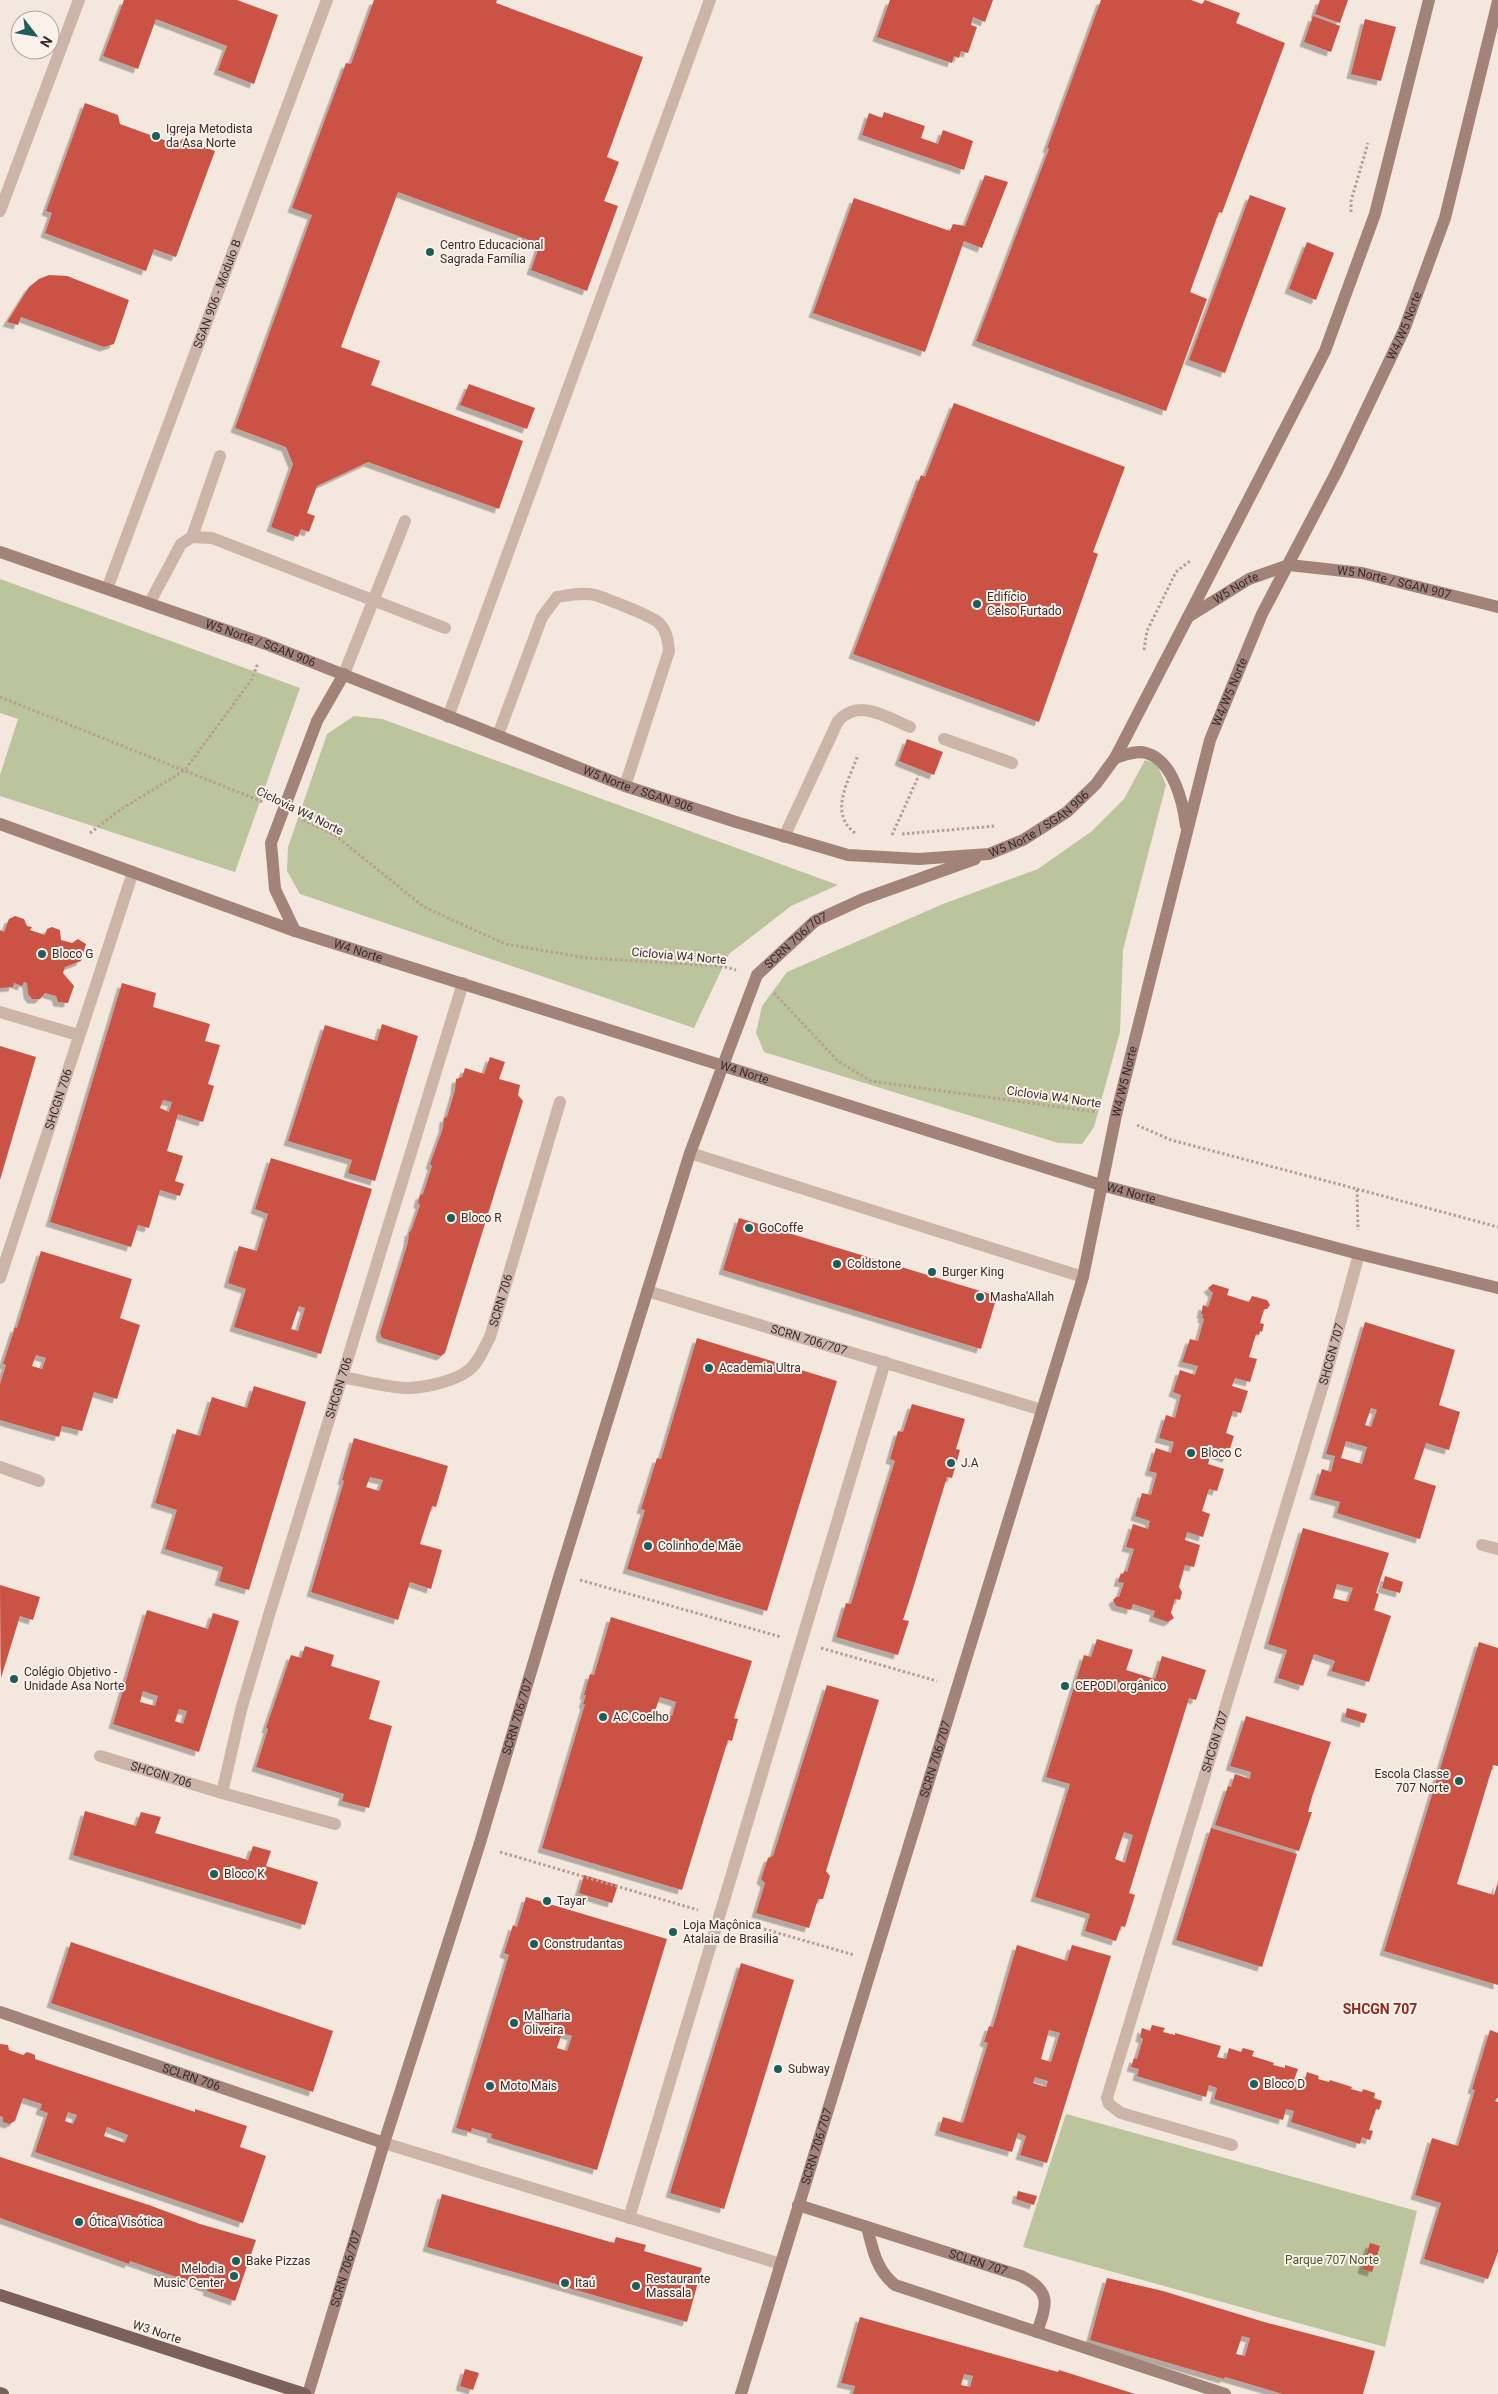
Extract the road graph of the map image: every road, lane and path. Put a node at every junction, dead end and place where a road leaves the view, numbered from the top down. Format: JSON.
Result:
{"nodes":[{"id":1,"x":79,"y":0,"type":"edge"},
{"id":2,"x":327,"y":0,"type":"edge"},
{"id":3,"x":710,"y":0,"type":"edge"},
{"id":4,"x":1430,"y":0,"type":"edge"},
{"id":5,"x":1498,"y":1,"type":"edge"},
{"id":6,"x":1369,"y":137,"type":"dead end"},
{"id":7,"x":0,"y":212,"type":"edge"},
{"id":8,"x":1351,"y":214,"type":"dead end"},
{"id":9,"x":220,"y":456,"type":"dead end"},
{"id":10,"x":405,"y":521,"type":"dead end"},
{"id":11,"x":192,"y":537,"type":"junction"},
{"id":12,"x":0,"y":552,"type":"edge"},
{"id":13,"x":1198,"y":554,"type":"dead end"},
{"id":14,"x":1288,"y":566,"type":"junction"},
{"id":15,"x":107,"y":589,"type":"junction"},
{"id":16,"x":372,"y":601,"type":"junction"},
{"id":17,"x":149,"y":604,"type":"junction"},
{"id":18,"x":1498,"y":606,"type":"edge"},
{"id":19,"x":1188,"y":617,"type":"junction"},
{"id":20,"x":445,"y":628,"type":"dead end"},
{"id":21,"x":266,"y":644,"type":"junction"},
{"id":22,"x":1143,"y":658,"type":"dead end"},
{"id":23,"x":344,"y":674,"type":"junction"},
{"id":24,"x":0,"y":697,"type":"edge"},
{"id":25,"x":448,"y":716,"type":"junction"},
{"id":26,"x":910,"y":726,"type":"dead end"},
{"id":27,"x":498,"y":735,"type":"junction"},
{"id":28,"x":944,"y":739,"type":"dead end"},
{"id":29,"x":858,"y":754,"type":"dead end"},
{"id":30,"x":1115,"y":758,"type":"junction"},
{"id":31,"x":1012,"y":763,"type":"dead end"},
{"id":32,"x":185,"y":770,"type":"junction"},
{"id":33,"x":918,"y":775,"type":"dead end"},
{"id":34,"x":625,"y":786,"type":"junction"},
{"id":35,"x":284,"y":810,"type":"junction"},
{"id":36,"x":0,"y":824,"type":"edge"},
{"id":37,"x":1004,"y":825,"type":"dead end"},
{"id":38,"x":1188,"y":833,"type":"junction"},
{"id":39,"x":884,"y":835,"type":"dead end"},
{"id":40,"x":892,"y":835,"type":"junction"},
{"id":41,"x":784,"y":837,"type":"junction"},
{"id":42,"x":861,"y":837,"type":"dead end"},
{"id":43,"x":69,"y":848,"type":"junction"},
{"id":44,"x":989,"y":854,"type":"junction"},
{"id":45,"x":132,"y":872,"type":"junction"},
{"id":46,"x":295,"y":931,"type":"junction"},
{"id":47,"x":757,"y":975,"type":"junction"},
{"id":48,"x":463,"y":983,"type":"junction"},
{"id":49,"x":0,"y":1012,"type":"edge"},
{"id":50,"x":78,"y":1036,"type":"junction"},
{"id":51,"x":723,"y":1064,"type":"junction"},
{"id":52,"x":560,"y":1102,"type":"dead end"},
{"id":53,"x":1116,"y":1115,"type":"junction"},
{"id":54,"x":690,"y":1152,"type":"junction"},
{"id":55,"x":1101,"y":1185,"type":"junction"},
{"id":56,"x":1357,"y":1189,"type":"junction"},
{"id":57,"x":1498,"y":1227,"type":"edge"},
{"id":58,"x":1359,"y":1254,"type":"junction"},
{"id":59,"x":1083,"y":1276,"type":"junction"},
{"id":60,"x":0,"y":1278,"type":"edge"},
{"id":61,"x":1498,"y":1288,"type":"edge"},
{"id":62,"x":648,"y":1291,"type":"junction"},
{"id":63,"x":885,"y":1362,"type":"junction"},
{"id":64,"x":342,"y":1377,"type":"junction"},
{"id":65,"x":1042,"y":1410,"type":"junction"},
{"id":66,"x":0,"y":1467,"type":"edge"},
{"id":67,"x":39,"y":1481,"type":"dead end"},
{"id":68,"x":1482,"y":1545,"type":"dead end"},
{"id":69,"x":1498,"y":1549,"type":"edge"},
{"id":70,"x":560,"y":1574,"type":"junction"},
{"id":71,"x":801,"y":1642,"type":"junction"},
{"id":72,"x":957,"y":1687,"type":"junction"},
{"id":73,"x":100,"y":1756,"type":"dead end"},
{"id":74,"x":222,"y":1793,"type":"junction"},
{"id":75,"x":335,"y":1824,"type":"dead end"},
{"id":76,"x":479,"y":1846,"type":"junction"},
{"id":77,"x":719,"y":1917,"type":"junction"},
{"id":78,"x":874,"y":1961,"type":"junction"},
{"id":79,"x":0,"y":2012,"type":"edge"},
{"id":80,"x":384,"y":2143,"type":"junction"},
{"id":81,"x":1232,"y":2145,"type":"dead end"},
{"id":82,"x":798,"y":2205,"type":"junction"},
{"id":83,"x":629,"y":2218,"type":"junction"},
{"id":84,"x":868,"y":2227,"type":"junction"},
{"id":85,"x":781,"y":2264,"type":"junction"},
{"id":86,"x":0,"y":2295,"type":"edge"},
{"id":87,"x":1038,"y":2332,"type":"junction"},
{"id":88,"x":307,"y":2394,"type":"edge"},
{"id":89,"x":741,"y":2394,"type":"edge"},
{"id":90,"x":1225,"y":2394,"type":"edge"}],
"edges":[{"from":1,"to":7,"type":"street"},
{"from":2,"to":15,"type":"street","name":"SGAN 906 - Módulo B"},
{"from":3,"to":25,"type":"street"},
{"from":4,"to":19,"type":"main road"},
{"from":5,"to":14,"type":"main road","name":"W4/W5 Norte"},
{"from":6,"to":8,"type":"path"},
{"from":9,"to":11,"type":"street"},
{"from":10,"to":16,"type":"street"},
{"from":11,"to":16,"type":"street"},
{"from":11,"to":17,"type":"street"},
{"from":12,"to":15,"type":"main road","name":"W5 Norte / SGAN 906"},
{"from":13,"to":22,"type":"path"},
{"from":14,"to":18,"type":"main road","name":"W5 Norte / SGAN 907"},
{"from":14,"to":19,"type":"main road","name":"W5 Norte"},
{"from":14,"to":38,"type":"main road","name":"W4/W5 Norte"},
{"from":15,"to":17,"type":"main road","name":"W5 Norte / SGAN 906"},
{"from":16,"to":20,"type":"street"},
{"from":16,"to":23,"type":"street"},
{"from":17,"to":21,"type":"main road","name":"W5 Norte / SGAN 906"},
{"from":19,"to":30,"type":"main road","name":"W5 Norte / SGAN 906"},
{"from":21,"to":23,"type":"main road","name":"W5 Norte / SGAN 906"},
{"from":21,"to":32,"type":"path"},
{"from":23,"to":25,"type":"main road","name":"W5 Norte / SGAN 906"},
{"from":23,"to":35,"type":"main road"},
{"from":24,"to":32,"type":"path","name":"Ciclovia W4 Norte"},
{"from":25,"to":27,"type":"main road","name":"W5 Norte / SGAN 906"},
{"from":26,"to":41,"type":"street"},
{"from":27,"to":34,"type":"main road","name":"W5 Norte / SGAN 906"},
{"from":27,"to":34,"type":"street"},
{"from":28,"to":31,"type":"street"},
{"from":29,"to":42,"type":"path"},
{"from":30,"to":38,"type":"main road"},
{"from":30,"to":44,"type":"main road","name":"W5 Norte / SGAN 906"},
{"from":32,"to":35,"type":"path","name":"Ciclovia W4 Norte"},
{"from":32,"to":43,"type":"path"},
{"from":33,"to":40,"type":"path"},
{"from":34,"to":41,"type":"main road","name":"W5 Norte / SGAN 906"},
{"from":35,"to":46,"type":"main road"},
{"from":35,"to":47,"type":"path","name":"Ciclovia W4 Norte"},
{"from":36,"to":43,"type":"main road","name":"W4 Norte"},
{"from":37,"to":40,"type":"path"},
{"from":38,"to":53,"type":"main road","name":"W4/W5 Norte"},
{"from":39,"to":40,"type":"path"},
{"from":41,"to":44,"type":"main road","name":"W5 Norte / SGAN 906"},
{"from":43,"to":45,"type":"main road","name":"W4 Norte"},
{"from":44,"to":47,"type":"main road","name":"SCRN 706/707"},
{"from":45,"to":46,"type":"main road","name":"W4 Norte"},
{"from":45,"to":50,"type":"street","name":"SHCGN 706"},
{"from":46,"to":48,"type":"main road","name":"W4 Norte"},
{"from":47,"to":51,"type":"main road","name":"SCRN 706/707"},
{"from":47,"to":53,"type":"path","name":"Ciclovia W4 Norte"},
{"from":48,"to":51,"type":"main road","name":"W4 Norte"},
{"from":48,"to":64,"type":"street","name":"SHCGN 706"},
{"from":49,"to":50,"type":"street"},
{"from":50,"to":60,"type":"street","name":"SHCGN 706"},
{"from":51,"to":54,"type":"main road","name":"SCRN 706/707"},
{"from":51,"to":55,"type":"main road","name":"W4 Norte"},
{"from":52,"to":64,"type":"street","name":"SCRN 706"},
{"from":53,"to":55,"type":"main road","name":"W4/W5 Norte"},
{"from":53,"to":56,"type":"path","name":"Ciclovia W4 Norte"},
{"from":54,"to":59,"type":"street"},
{"from":54,"to":62,"type":"main road","name":"SCRN 706/707"},
{"from":55,"to":58,"type":"main road","name":"W4 Norte"},
{"from":55,"to":59,"type":"main road","name":"W4/W5 Norte"},
{"from":56,"to":57,"type":"path","name":"Ciclovia W4 Norte"},
{"from":56,"to":58,"type":"path"},
{"from":58,"to":61,"type":"main road","name":"W4 Norte"},
{"from":58,"to":81,"type":"street","name":"SHCGN 707"},
{"from":59,"to":65,"type":"main road","name":"W4/W5 Norte"},
{"from":62,"to":63,"type":"street","name":"SCRN 706/707"},
{"from":62,"to":70,"type":"main road","name":"SCRN 706/707"},
{"from":63,"to":65,"type":"street","name":"SCRN 706/707"},
{"from":63,"to":71,"type":"street"},
{"from":64,"to":74,"type":"street","name":"SHCGN 706"},
{"from":65,"to":72,"type":"main road","name":"SCRN 706/707"},
{"from":66,"to":67,"type":"street"},
{"from":68,"to":69,"type":"street"},
{"from":70,"to":71,"type":"path"},
{"from":70,"to":76,"type":"main road","name":"SCRN 706/707"},
{"from":71,"to":72,"type":"path"},
{"from":71,"to":77,"type":"street"},
{"from":72,"to":78,"type":"main road","name":"SCRN 706/707"},
{"from":73,"to":74,"type":"street","name":"SHCGN 706"},
{"from":74,"to":75,"type":"street","name":"SHCGN 706"},
{"from":76,"to":77,"type":"path"},
{"from":76,"to":80,"type":"main road","name":"SCRN 706/707"},
{"from":77,"to":78,"type":"path"},
{"from":77,"to":83,"type":"street"},
{"from":78,"to":82,"type":"main road","name":"SCRN 706/707"},
{"from":79,"to":80,"type":"main road","name":"SCLRN 706"},
{"from":80,"to":83,"type":"street"},
{"from":80,"to":88,"type":"main road","name":"SCRN 706/707"},
{"from":82,"to":84,"type":"main road","name":"SCLRN 707"},
{"from":82,"to":85,"type":"main road","name":"SCRN 706/707"},
{"from":83,"to":85,"type":"street"},
{"from":84,"to":87,"type":"main road"},
{"from":84,"to":87,"type":"main road","name":"SCLRN 707"},
{"from":85,"to":89,"type":"main road","name":"SCRN 706/707"},
{"from":86,"to":88,"type":"main road","name":"W3 Norte"},
{"from":87,"to":90,"type":"main road"}]}
